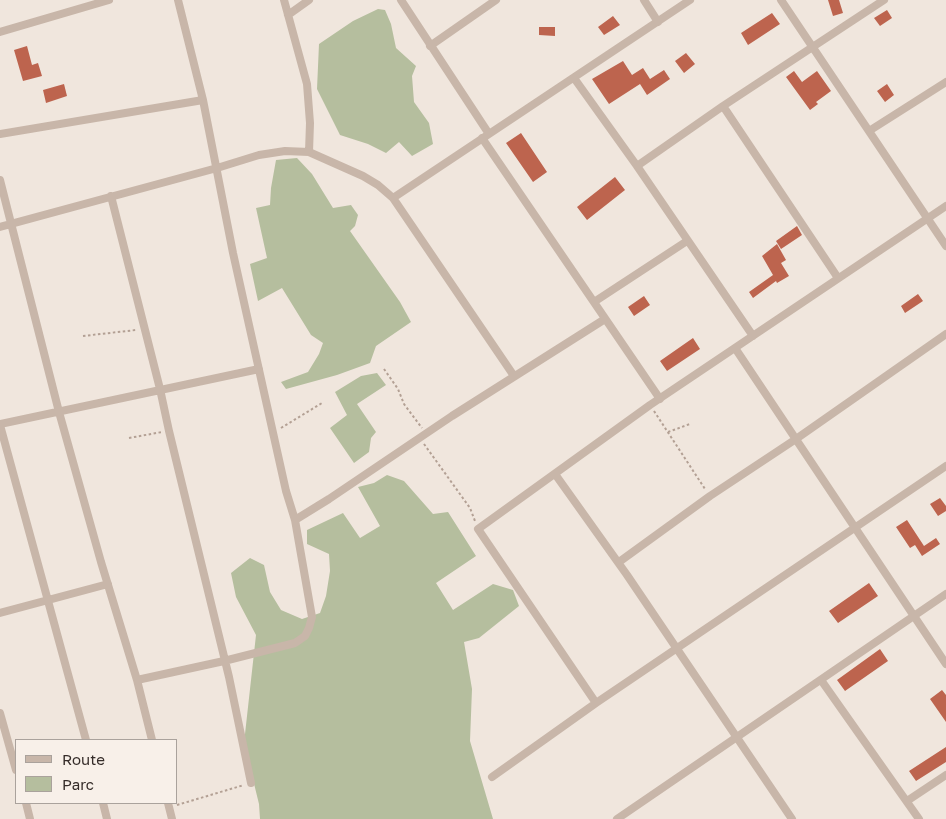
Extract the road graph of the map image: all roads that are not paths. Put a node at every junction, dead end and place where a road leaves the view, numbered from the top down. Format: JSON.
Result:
{"nodes":[{"id":1,"x":110,"y":0,"type":"edge"},
{"id":2,"x":178,"y":0,"type":"edge"},
{"id":3,"x":284,"y":0,"type":"edge"},
{"id":4,"x":309,"y":0,"type":"edge"},
{"id":5,"x":401,"y":0,"type":"edge"},
{"id":6,"x":496,"y":0,"type":"edge"},
{"id":7,"x":644,"y":0,"type":"edge"},
{"id":8,"x":690,"y":0,"type":"edge"},
{"id":9,"x":780,"y":0,"type":"edge"},
{"id":10,"x":884,"y":0,"type":"edge"},
{"id":11,"x":288,"y":15,"type":"junction"},
{"id":12,"x":658,"y":22,"type":"junction"},
{"id":13,"x":0,"y":32,"type":"edge"},
{"id":14,"x":430,"y":46,"type":"junction"},
{"id":15,"x":814,"y":48,"type":"junction"},
{"id":16,"x":574,"y":78,"type":"junction"},
{"id":17,"x":946,"y":82,"type":"edge"},
{"id":18,"x":203,"y":100,"type":"junction"},
{"id":19,"x":723,"y":106,"type":"junction"},
{"id":20,"x":869,"y":131,"type":"junction"},
{"id":21,"x":0,"y":134,"type":"edge"},
{"id":22,"x":489,"y":134,"type":"junction"},
{"id":23,"x":482,"y":138,"type":"junction"},
{"id":24,"x":309,"y":152,"type":"junction"},
{"id":25,"x":637,"y":166,"type":"junction"},
{"id":26,"x":217,"y":168,"type":"junction"},
{"id":27,"x":0,"y":180,"type":"edge"},
{"id":28,"x":111,"y":196,"type":"junction"},
{"id":29,"x":393,"y":198,"type":"junction"},
{"id":30,"x":946,"y":206,"type":"edge"},
{"id":31,"x":927,"y":218,"type":"junction"},
{"id":32,"x":12,"y":224,"type":"junction"},
{"id":33,"x":0,"y":227,"type":"edge"},
{"id":34,"x":687,"y":241,"type":"junction"},
{"id":35,"x":946,"y":246,"type":"edge"},
{"id":36,"x":838,"y":278,"type":"junction"},
{"id":37,"x":594,"y":302,"type":"junction"},
{"id":38,"x":605,"y":319,"type":"junction"},
{"id":39,"x":946,"y":334,"type":"edge"},
{"id":40,"x":753,"y":336,"type":"junction"},
{"id":41,"x":735,"y":348,"type":"junction"},
{"id":42,"x":259,"y":368,"type":"junction"},
{"id":43,"x":514,"y":376,"type":"junction"},
{"id":44,"x":160,"y":389,"type":"junction"},
{"id":45,"x":660,"y":398,"type":"junction"},
{"id":46,"x":60,"y":412,"type":"junction"},
{"id":47,"x":0,"y":424,"type":"edge"},
{"id":48,"x":796,"y":439,"type":"junction"},
{"id":49,"x":946,"y":466,"type":"edge"},
{"id":50,"x":555,"y":474,"type":"junction"},
{"id":51,"x":295,"y":520,"type":"junction"},
{"id":52,"x":855,"y":529,"type":"junction"},
{"id":53,"x":618,"y":562,"type":"junction"},
{"id":54,"x":108,"y":584,"type":"junction"},
{"id":55,"x":946,"y":594,"type":"edge"},
{"id":56,"x":48,"y":600,"type":"junction"},
{"id":57,"x":0,"y":613,"type":"edge"},
{"id":58,"x":914,"y":616,"type":"junction"},
{"id":59,"x":678,"y":649,"type":"junction"},
{"id":60,"x":224,"y":661,"type":"junction"},
{"id":61,"x":946,"y":664,"type":"edge"},
{"id":62,"x":137,"y":680,"type":"junction"},
{"id":63,"x":821,"y":680,"type":"junction"},
{"id":64,"x":596,"y":703,"type":"junction"},
{"id":65,"x":0,"y":713,"type":"edge"},
{"id":66,"x":738,"y":737,"type":"junction"},
{"id":67,"x":86,"y":739,"type":"edge"},
{"id":68,"x":152,"y":739,"type":"edge"},
{"id":69,"x":15,"y":766,"type":"edge"},
{"id":70,"x":946,"y":776,"type":"edge"},
{"id":71,"x":492,"y":777,"type":"dead end"},
{"id":72,"x":251,"y":783,"type":"road end"},
{"id":73,"x":907,"y":801,"type":"junction"},
{"id":74,"x":26,"y":804,"type":"edge"},
{"id":75,"x":103,"y":804,"type":"edge"},
{"id":76,"x":169,"y":805,"type":"edge"},
{"id":77,"x":30,"y":819,"type":"edge"},
{"id":78,"x":108,"y":819,"type":"edge"},
{"id":79,"x":172,"y":819,"type":"edge"},
{"id":80,"x":617,"y":819,"type":"edge"},
{"id":81,"x":792,"y":819,"type":"edge"},
{"id":82,"x":918,"y":819,"type":"edge"}],
"edges":[{"from":1,"to":13,"type":"street"},
{"from":2,"to":18,"type":"street"},
{"from":3,"to":11,"type":"street"},
{"from":4,"to":11,"type":"street"},
{"from":5,"to":14,"type":"street"},
{"from":6,"to":14,"type":"street"},
{"from":7,"to":12,"type":"street"},
{"from":8,"to":12,"type":"street"},
{"from":9,"to":15,"type":"street"},
{"from":10,"to":15,"type":"street"},
{"from":11,"to":24,"type":"street"},
{"from":12,"to":16,"type":"street"},
{"from":14,"to":22,"type":"street"},
{"from":15,"to":19,"type":"street"},
{"from":15,"to":20,"type":"street"},
{"from":16,"to":22,"type":"street"},
{"from":16,"to":25,"type":"street"},
{"from":17,"to":20,"type":"street"},
{"from":18,"to":21,"type":"street"},
{"from":18,"to":26,"type":"street"},
{"from":19,"to":25,"type":"street"},
{"from":19,"to":36,"type":"street"},
{"from":20,"to":31,"type":"street"},
{"from":22,"to":23,"type":"street"},
{"from":23,"to":29,"type":"street"},
{"from":23,"to":37,"type":"street"},
{"from":24,"to":26,"type":"street"},
{"from":24,"to":29,"type":"street"},
{"from":25,"to":34,"type":"street"},
{"from":26,"to":28,"type":"street"},
{"from":26,"to":42,"type":"street"},
{"from":27,"to":32,"type":"street"},
{"from":28,"to":32,"type":"street"},
{"from":28,"to":44,"type":"street"},
{"from":29,"to":43,"type":"street"},
{"from":30,"to":31,"type":"street"},
{"from":31,"to":35,"type":"street"},
{"from":31,"to":36,"type":"street"},
{"from":32,"to":33,"type":"street"},
{"from":32,"to":46,"type":"street"},
{"from":34,"to":37,"type":"street"},
{"from":34,"to":40,"type":"street"},
{"from":36,"to":40,"type":"street"},
{"from":37,"to":38,"type":"street"},
{"from":38,"to":43,"type":"street"},
{"from":38,"to":45,"type":"street"},
{"from":39,"to":48,"type":"street"},
{"from":40,"to":41,"type":"street"},
{"from":41,"to":45,"type":"street"},
{"from":41,"to":48,"type":"street"},
{"from":42,"to":44,"type":"street"},
{"from":42,"to":51,"type":"street"},
{"from":43,"to":51,"type":"street"},
{"from":44,"to":46,"type":"street"},
{"from":44,"to":60,"type":"street"},
{"from":45,"to":50,"type":"street"},
{"from":46,"to":47,"type":"street"},
{"from":46,"to":54,"type":"street"},
{"from":47,"to":56,"type":"street"},
{"from":48,"to":52,"type":"street"},
{"from":48,"to":53,"type":"street"},
{"from":49,"to":52,"type":"street"},
{"from":50,"to":53,"type":"street"},
{"from":50,"to":64,"type":"street"},
{"from":51,"to":60,"type":"street"},
{"from":52,"to":58,"type":"street"},
{"from":52,"to":59,"type":"street"},
{"from":53,"to":59,"type":"street"},
{"from":54,"to":56,"type":"street"},
{"from":54,"to":62,"type":"street"},
{"from":55,"to":58,"type":"street"},
{"from":56,"to":57,"type":"street"},
{"from":56,"to":67,"type":"street"},
{"from":58,"to":61,"type":"street"},
{"from":58,"to":63,"type":"street"},
{"from":59,"to":64,"type":"street"},
{"from":59,"to":66,"type":"street"},
{"from":60,"to":62,"type":"street"},
{"from":60,"to":72,"type":"street"},
{"from":62,"to":68,"type":"street"},
{"from":63,"to":66,"type":"street"},
{"from":63,"to":73,"type":"street"},
{"from":64,"to":71,"type":"street"},
{"from":65,"to":69,"type":"street"},
{"from":66,"to":80,"type":"street"},
{"from":66,"to":81,"type":"street"},
{"from":70,"to":73,"type":"street"},
{"from":73,"to":82,"type":"street"},
{"from":74,"to":77,"type":"street"},
{"from":75,"to":78,"type":"street"},
{"from":76,"to":79,"type":"street"}]}
